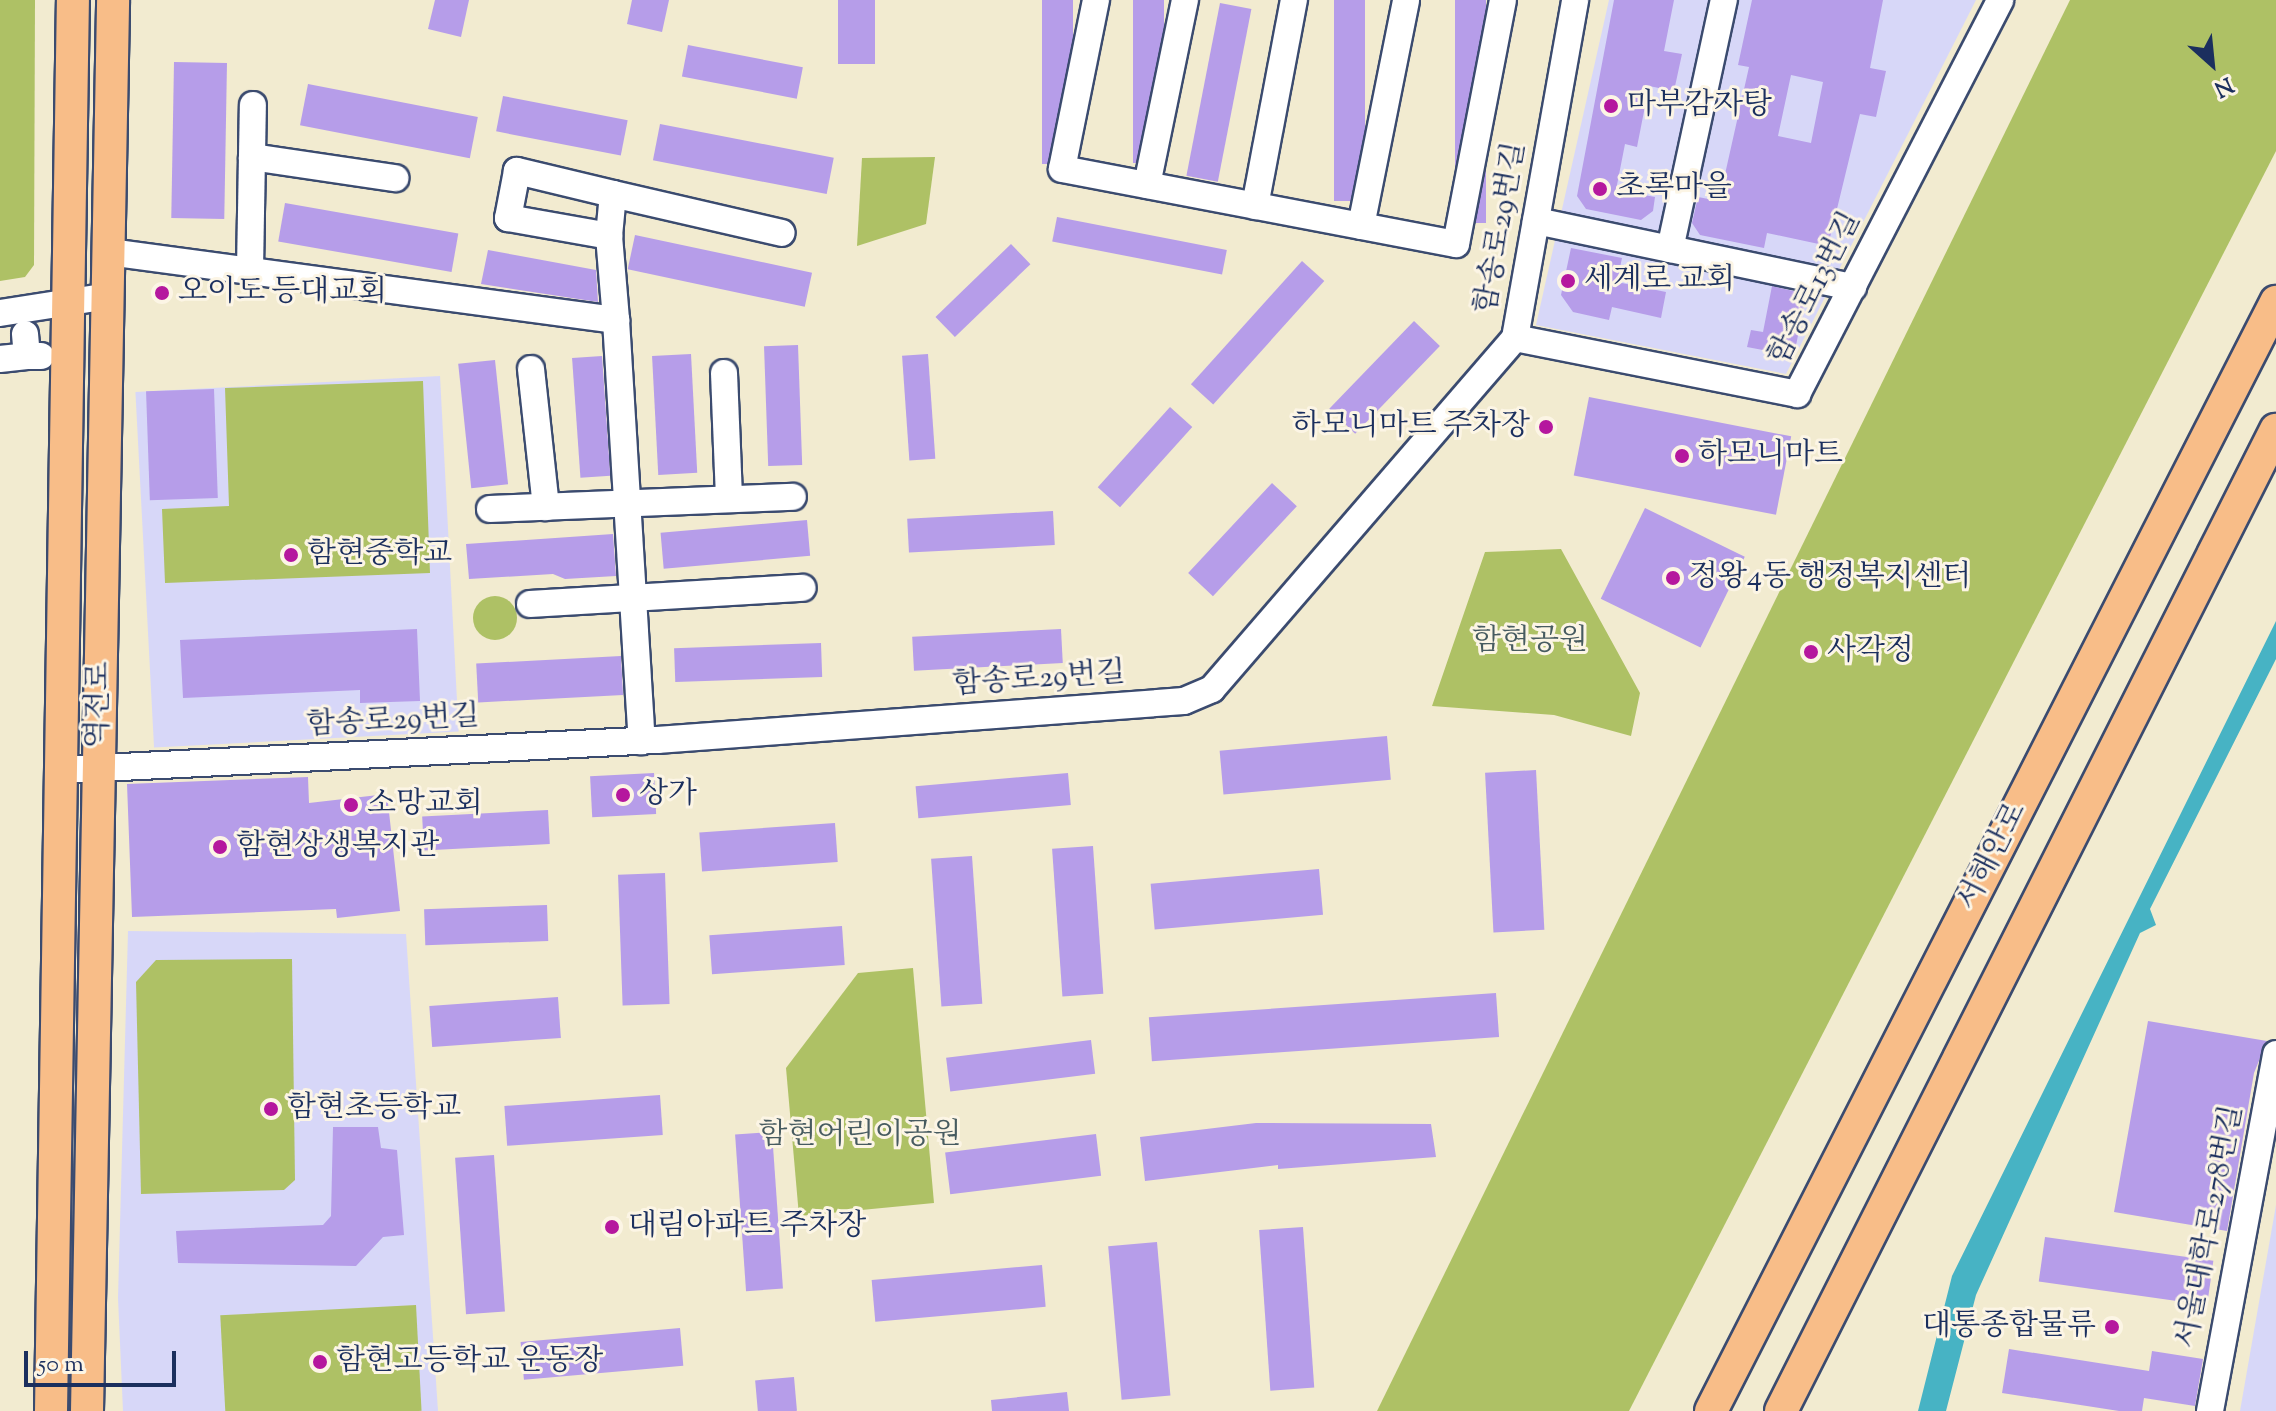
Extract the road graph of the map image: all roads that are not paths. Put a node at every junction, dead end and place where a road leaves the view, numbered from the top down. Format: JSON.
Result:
{"nodes":[{"id":1,"x":73,"y":0,"type":"edge"},
{"id":2,"x":113,"y":0,"type":"edge"},
{"id":3,"x":1096,"y":0,"type":"edge"},
{"id":4,"x":1185,"y":0,"type":"edge"},
{"id":5,"x":1294,"y":0,"type":"edge"},
{"id":6,"x":1406,"y":0,"type":"edge"},
{"id":7,"x":1503,"y":0,"type":"edge"},
{"id":8,"x":1575,"y":0,"type":"edge"},
{"id":9,"x":1724,"y":0,"type":"edge"},
{"id":10,"x":2000,"y":0,"type":"edge"},
{"id":11,"x":253,"y":105,"type":"dead end"},
{"id":12,"x":252,"y":157,"type":"junction"},
{"id":13,"x":395,"y":178,"type":"dead end"},
{"id":14,"x":1147,"y":185,"type":"junction"},
{"id":15,"x":613,"y":194,"type":"junction"},
{"id":16,"x":1255,"y":206,"type":"junction"},
{"id":17,"x":1536,"y":221,"type":"junction"},
{"id":18,"x":1361,"y":226,"type":"junction"},
{"id":19,"x":782,"y":233,"type":"dead end"},
{"id":20,"x":609,"y":236,"type":"junction"},
{"id":21,"x":1670,"y":249,"type":"junction"},
{"id":22,"x":109,"y":252,"type":"junction"},
{"id":23,"x":250,"y":270,"type":"junction"},
{"id":24,"x":1853,"y":287,"type":"junction"},
{"id":25,"x":109,"y":296,"type":"junction"},
{"id":26,"x":2276,"y":302,"type":"edge"},
{"id":27,"x":68,"y":303,"type":"junction"},
{"id":28,"x":0,"y":313,"type":"edge"},
{"id":29,"x":616,"y":320,"type":"junction"},
{"id":30,"x":1515,"y":338,"type":"junction"},
{"id":31,"x":31,"y":349,"type":"dead end"},
{"id":32,"x":0,"y":359,"type":"edge"},
{"id":33,"x":531,"y":369,"type":"dead end"},
{"id":34,"x":724,"y":373,"type":"dead end"},
{"id":35,"x":2276,"y":430,"type":"edge"},
{"id":36,"x":793,"y":497,"type":"dead end"},
{"id":37,"x":729,"y":499,"type":"junction"},
{"id":38,"x":630,"y":503,"type":"junction"},
{"id":39,"x":546,"y":507,"type":"junction"},
{"id":40,"x":490,"y":509,"type":"dead end"},
{"id":41,"x":803,"y":588,"type":"dead end"},
{"id":42,"x":635,"y":601,"type":"junction"},
{"id":43,"x":530,"y":604,"type":"dead end"},
{"id":44,"x":642,"y":741,"type":"junction"},
{"id":45,"x":62,"y":770,"type":"junction"},
{"id":46,"x":99,"y":770,"type":"junction"},
{"id":47,"x":2276,"y":1054,"type":"edge"},
{"id":48,"x":51,"y":1411,"type":"edge"},
{"id":49,"x":87,"y":1411,"type":"edge"},
{"id":50,"x":1711,"y":1411,"type":"edge"},
{"id":51,"x":1781,"y":1411,"type":"edge"},
{"id":52,"x":2210,"y":1411,"type":"edge"}],
"edges":[{"from":1,"to":27,"type":"main road","name":"역전로"},
{"from":2,"to":22,"type":"main road","name":"역전로"},
{"from":3,"to":14,"type":"street"},
{"from":4,"to":14,"type":"street"},
{"from":5,"to":16,"type":"street"},
{"from":6,"to":18,"type":"street"},
{"from":7,"to":18,"type":"street"},
{"from":8,"to":17,"type":"street","name":"함송로29번길"},
{"from":9,"to":21,"type":"street"},
{"from":10,"to":24,"type":"street","name":"함송로13번길"},
{"from":11,"to":12,"type":"street"},
{"from":12,"to":13,"type":"street"},
{"from":12,"to":23,"type":"street"},
{"from":14,"to":16,"type":"street"},
{"from":15,"to":19,"type":"street"},
{"from":15,"to":20,"type":"street"},
{"from":15,"to":20,"type":"street"},
{"from":16,"to":18,"type":"street"},
{"from":17,"to":21,"type":"street"},
{"from":17,"to":30,"type":"street","name":"함송로29번길"},
{"from":20,"to":29,"type":"street"},
{"from":21,"to":24,"type":"street"},
{"from":22,"to":23,"type":"street"},
{"from":22,"to":25,"type":"main road","name":"역전로"},
{"from":23,"to":29,"type":"street"},
{"from":24,"to":30,"type":"street","name":"함송로13번길"},
{"from":25,"to":27,"type":"street"},
{"from":25,"to":46,"type":"main road","name":"역전로"},
{"from":26,"to":50,"type":"main road","name":"서해안로"},
{"from":27,"to":28,"type":"street"},
{"from":27,"to":45,"type":"main road","name":"역전로"},
{"from":29,"to":38,"type":"street"},
{"from":30,"to":44,"type":"street","name":"함송로29번길"},
{"from":31,"to":32,"type":"street"},
{"from":33,"to":39,"type":"street"},
{"from":34,"to":37,"type":"street"},
{"from":35,"to":51,"type":"main road","name":"서해안로"},
{"from":36,"to":37,"type":"street"},
{"from":37,"to":38,"type":"street"},
{"from":38,"to":39,"type":"street"},
{"from":38,"to":42,"type":"street"},
{"from":39,"to":40,"type":"street"},
{"from":41,"to":42,"type":"street"},
{"from":42,"to":43,"type":"street"},
{"from":42,"to":44,"type":"street"},
{"from":44,"to":46,"type":"street","name":"함송로29번길"},
{"from":45,"to":46,"type":"street","name":"함송로29번길"},
{"from":45,"to":48,"type":"main road","name":"역전로"},
{"from":46,"to":49,"type":"main road","name":"역전로"},
{"from":47,"to":52,"type":"street","name":"서울대학로278번길"}]}
